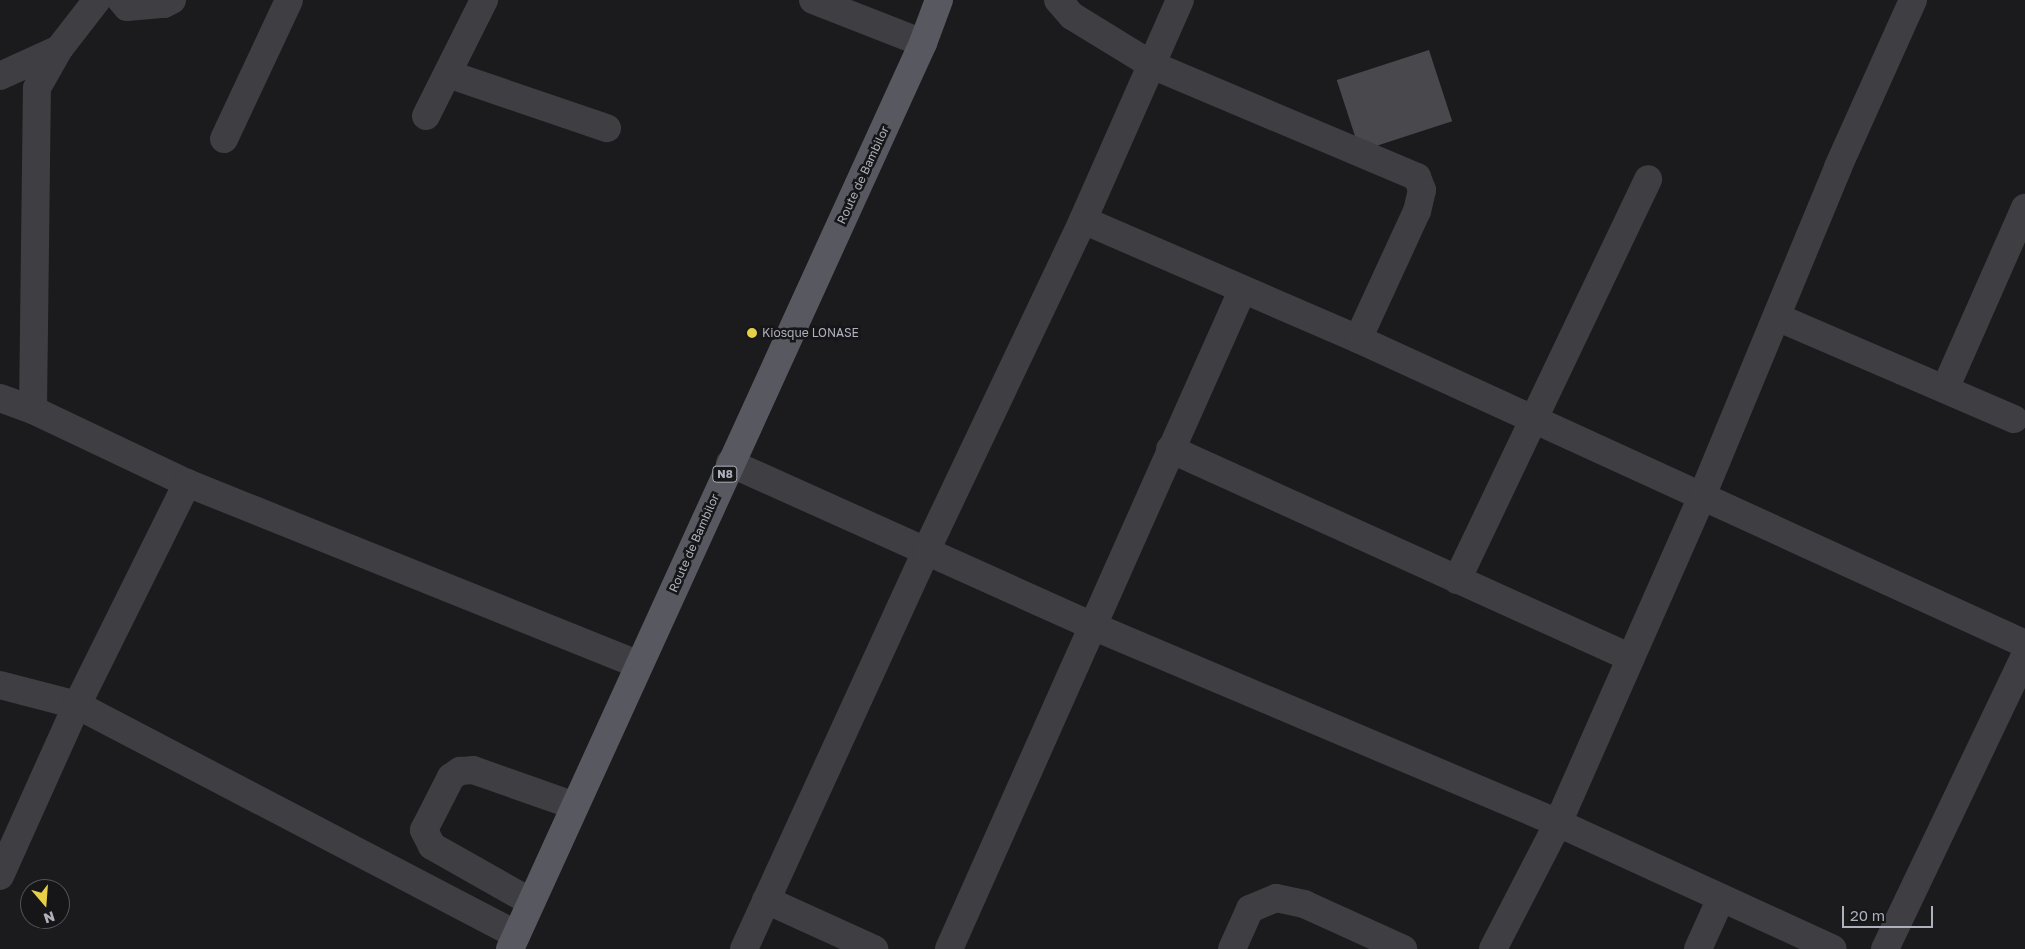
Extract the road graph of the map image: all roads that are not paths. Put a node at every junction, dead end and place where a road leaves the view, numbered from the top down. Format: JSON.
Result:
{"nodes":[{"id":1,"x":96,"y":0,"type":"edge"},
{"id":2,"x":121,"y":0,"type":"edge"},
{"id":3,"x":172,"y":0,"type":"edge"},
{"id":4,"x":289,"y":0,"type":"edge"},
{"id":5,"x":484,"y":0,"type":"edge"},
{"id":6,"x":813,"y":0,"type":"edge"},
{"id":7,"x":939,"y":0,"type":"edge"},
{"id":8,"x":1058,"y":0,"type":"edge"},
{"id":9,"x":1180,"y":0,"type":"edge"},
{"id":10,"x":1913,"y":0,"type":"edge"},
{"id":11,"x":923,"y":43,"type":"junction"},
{"id":12,"x":59,"y":49,"type":"junction"},
{"id":13,"x":1152,"y":65,"type":"junction"},
{"id":14,"x":448,"y":74,"type":"junction"},
{"id":15,"x":0,"y":76,"type":"edge"},
{"id":16,"x":426,"y":116,"type":"dead end"},
{"id":17,"x":607,"y":128,"type":"dead end"},
{"id":18,"x":224,"y":139,"type":"dead end"},
{"id":19,"x":1648,"y":179,"type":"dead end"},
{"id":20,"x":2025,"y":208,"type":"edge"},
{"id":21,"x":1083,"y":220,"type":"junction"},
{"id":22,"x":1242,"y":291,"type":"junction"},
{"id":23,"x":1778,"y":317,"type":"junction"},
{"id":24,"x":1358,"y":339,"type":"junction"},
{"id":25,"x":1945,"y":389,"type":"junction"},
{"id":26,"x":0,"y":398,"type":"edge"},
{"id":27,"x":33,"y":410,"type":"junction"},
{"id":28,"x":2014,"y":419,"type":"dead end"},
{"id":29,"x":1533,"y":420,"type":"junction"},
{"id":30,"x":1170,"y":449,"type":"junction"},
{"id":31,"x":730,"y":463,"type":"junction"},
{"id":32,"x":187,"y":483,"type":"junction"},
{"id":33,"x":1702,"y":496,"type":"junction"},
{"id":34,"x":926,"y":551,"type":"junction"},
{"id":35,"x":1457,"y":580,"type":"junction"},
{"id":36,"x":1095,"y":627,"type":"junction"},
{"id":37,"x":2025,"y":644,"type":"edge"},
{"id":38,"x":2025,"y":656,"type":"edge"},
{"id":39,"x":1629,"y":657,"type":"junction"},
{"id":40,"x":639,"y":665,"type":"junction"},
{"id":41,"x":0,"y":685,"type":"edge"},
{"id":42,"x":77,"y":705,"type":"junction"},
{"id":43,"x":575,"y":806,"type":"junction"},
{"id":44,"x":1558,"y":824,"type":"junction"},
{"id":45,"x":0,"y":876,"type":"edge"},
{"id":46,"x":1721,"y":898,"type":"junction"},
{"id":47,"x":766,"y":900,"type":"junction"},
{"id":48,"x":531,"y":902,"type":"junction"},
{"id":49,"x":514,"y":942,"type":"edge"},
{"id":50,"x":744,"y":949,"type":"edge"},
{"id":51,"x":874,"y":949,"type":"edge"},
{"id":52,"x":949,"y":949,"type":"edge"},
{"id":53,"x":1232,"y":949,"type":"edge"},
{"id":54,"x":1403,"y":949,"type":"edge"},
{"id":55,"x":1493,"y":949,"type":"edge"},
{"id":56,"x":1698,"y":949,"type":"edge"},
{"id":57,"x":1832,"y":949,"type":"edge"},
{"id":58,"x":1885,"y":949,"type":"edge"}],
"edges":[{"from":1,"to":12,"type":"street"},
{"from":2,"to":3,"type":"street"},
{"from":4,"to":18,"type":"street"},
{"from":5,"to":14,"type":"street"},
{"from":6,"to":11,"type":"street"},
{"from":7,"to":11,"type":"main road","name":"Route de Bambilor","number":"N8"},
{"from":8,"to":13,"type":"street"},
{"from":9,"to":13,"type":"street"},
{"from":10,"to":23,"type":"street"},
{"from":11,"to":31,"type":"main road","name":"Route de Bambilor","number":"N8"},
{"from":12,"to":15,"type":"street"},
{"from":12,"to":27,"type":"street"},
{"from":13,"to":21,"type":"street"},
{"from":13,"to":24,"type":"street"},
{"from":14,"to":16,"type":"street"},
{"from":14,"to":17,"type":"street"},
{"from":19,"to":29,"type":"street"},
{"from":20,"to":25,"type":"street"},
{"from":21,"to":22,"type":"street"},
{"from":21,"to":34,"type":"street"},
{"from":22,"to":24,"type":"street"},
{"from":22,"to":30,"type":"street"},
{"from":23,"to":25,"type":"street"},
{"from":23,"to":33,"type":"street"},
{"from":24,"to":29,"type":"street"},
{"from":25,"to":28,"type":"street"},
{"from":26,"to":27,"type":"street"},
{"from":27,"to":32,"type":"street"},
{"from":29,"to":33,"type":"street"},
{"from":29,"to":35,"type":"street"},
{"from":30,"to":35,"type":"street"},
{"from":30,"to":36,"type":"street"},
{"from":31,"to":34,"type":"street"},
{"from":31,"to":40,"type":"main road","name":"Route de Bambilor","number":"N8"},
{"from":32,"to":40,"type":"street"},
{"from":32,"to":42,"type":"street"},
{"from":33,"to":37,"type":"street"},
{"from":33,"to":39,"type":"street"},
{"from":34,"to":36,"type":"street"},
{"from":34,"to":47,"type":"street"},
{"from":35,"to":39,"type":"street"},
{"from":36,"to":44,"type":"street"},
{"from":36,"to":52,"type":"street"},
{"from":38,"to":58,"type":"street"},
{"from":39,"to":44,"type":"street"},
{"from":40,"to":43,"type":"main road","name":"Route de Bambilor","number":"N8"},
{"from":41,"to":42,"type":"street"},
{"from":42,"to":45,"type":"street"},
{"from":42,"to":49,"type":"street"},
{"from":43,"to":48,"type":"main road","name":"Route de Bambilor","number":"N8"},
{"from":43,"to":48,"type":"street"},
{"from":44,"to":46,"type":"street"},
{"from":44,"to":55,"type":"street"},
{"from":46,"to":56,"type":"street"},
{"from":46,"to":57,"type":"street"},
{"from":47,"to":50,"type":"street"},
{"from":47,"to":51,"type":"street"},
{"from":48,"to":49,"type":"main road","name":"Route de Bambilor","number":"N8"},
{"from":53,"to":54,"type":"street"}]}
